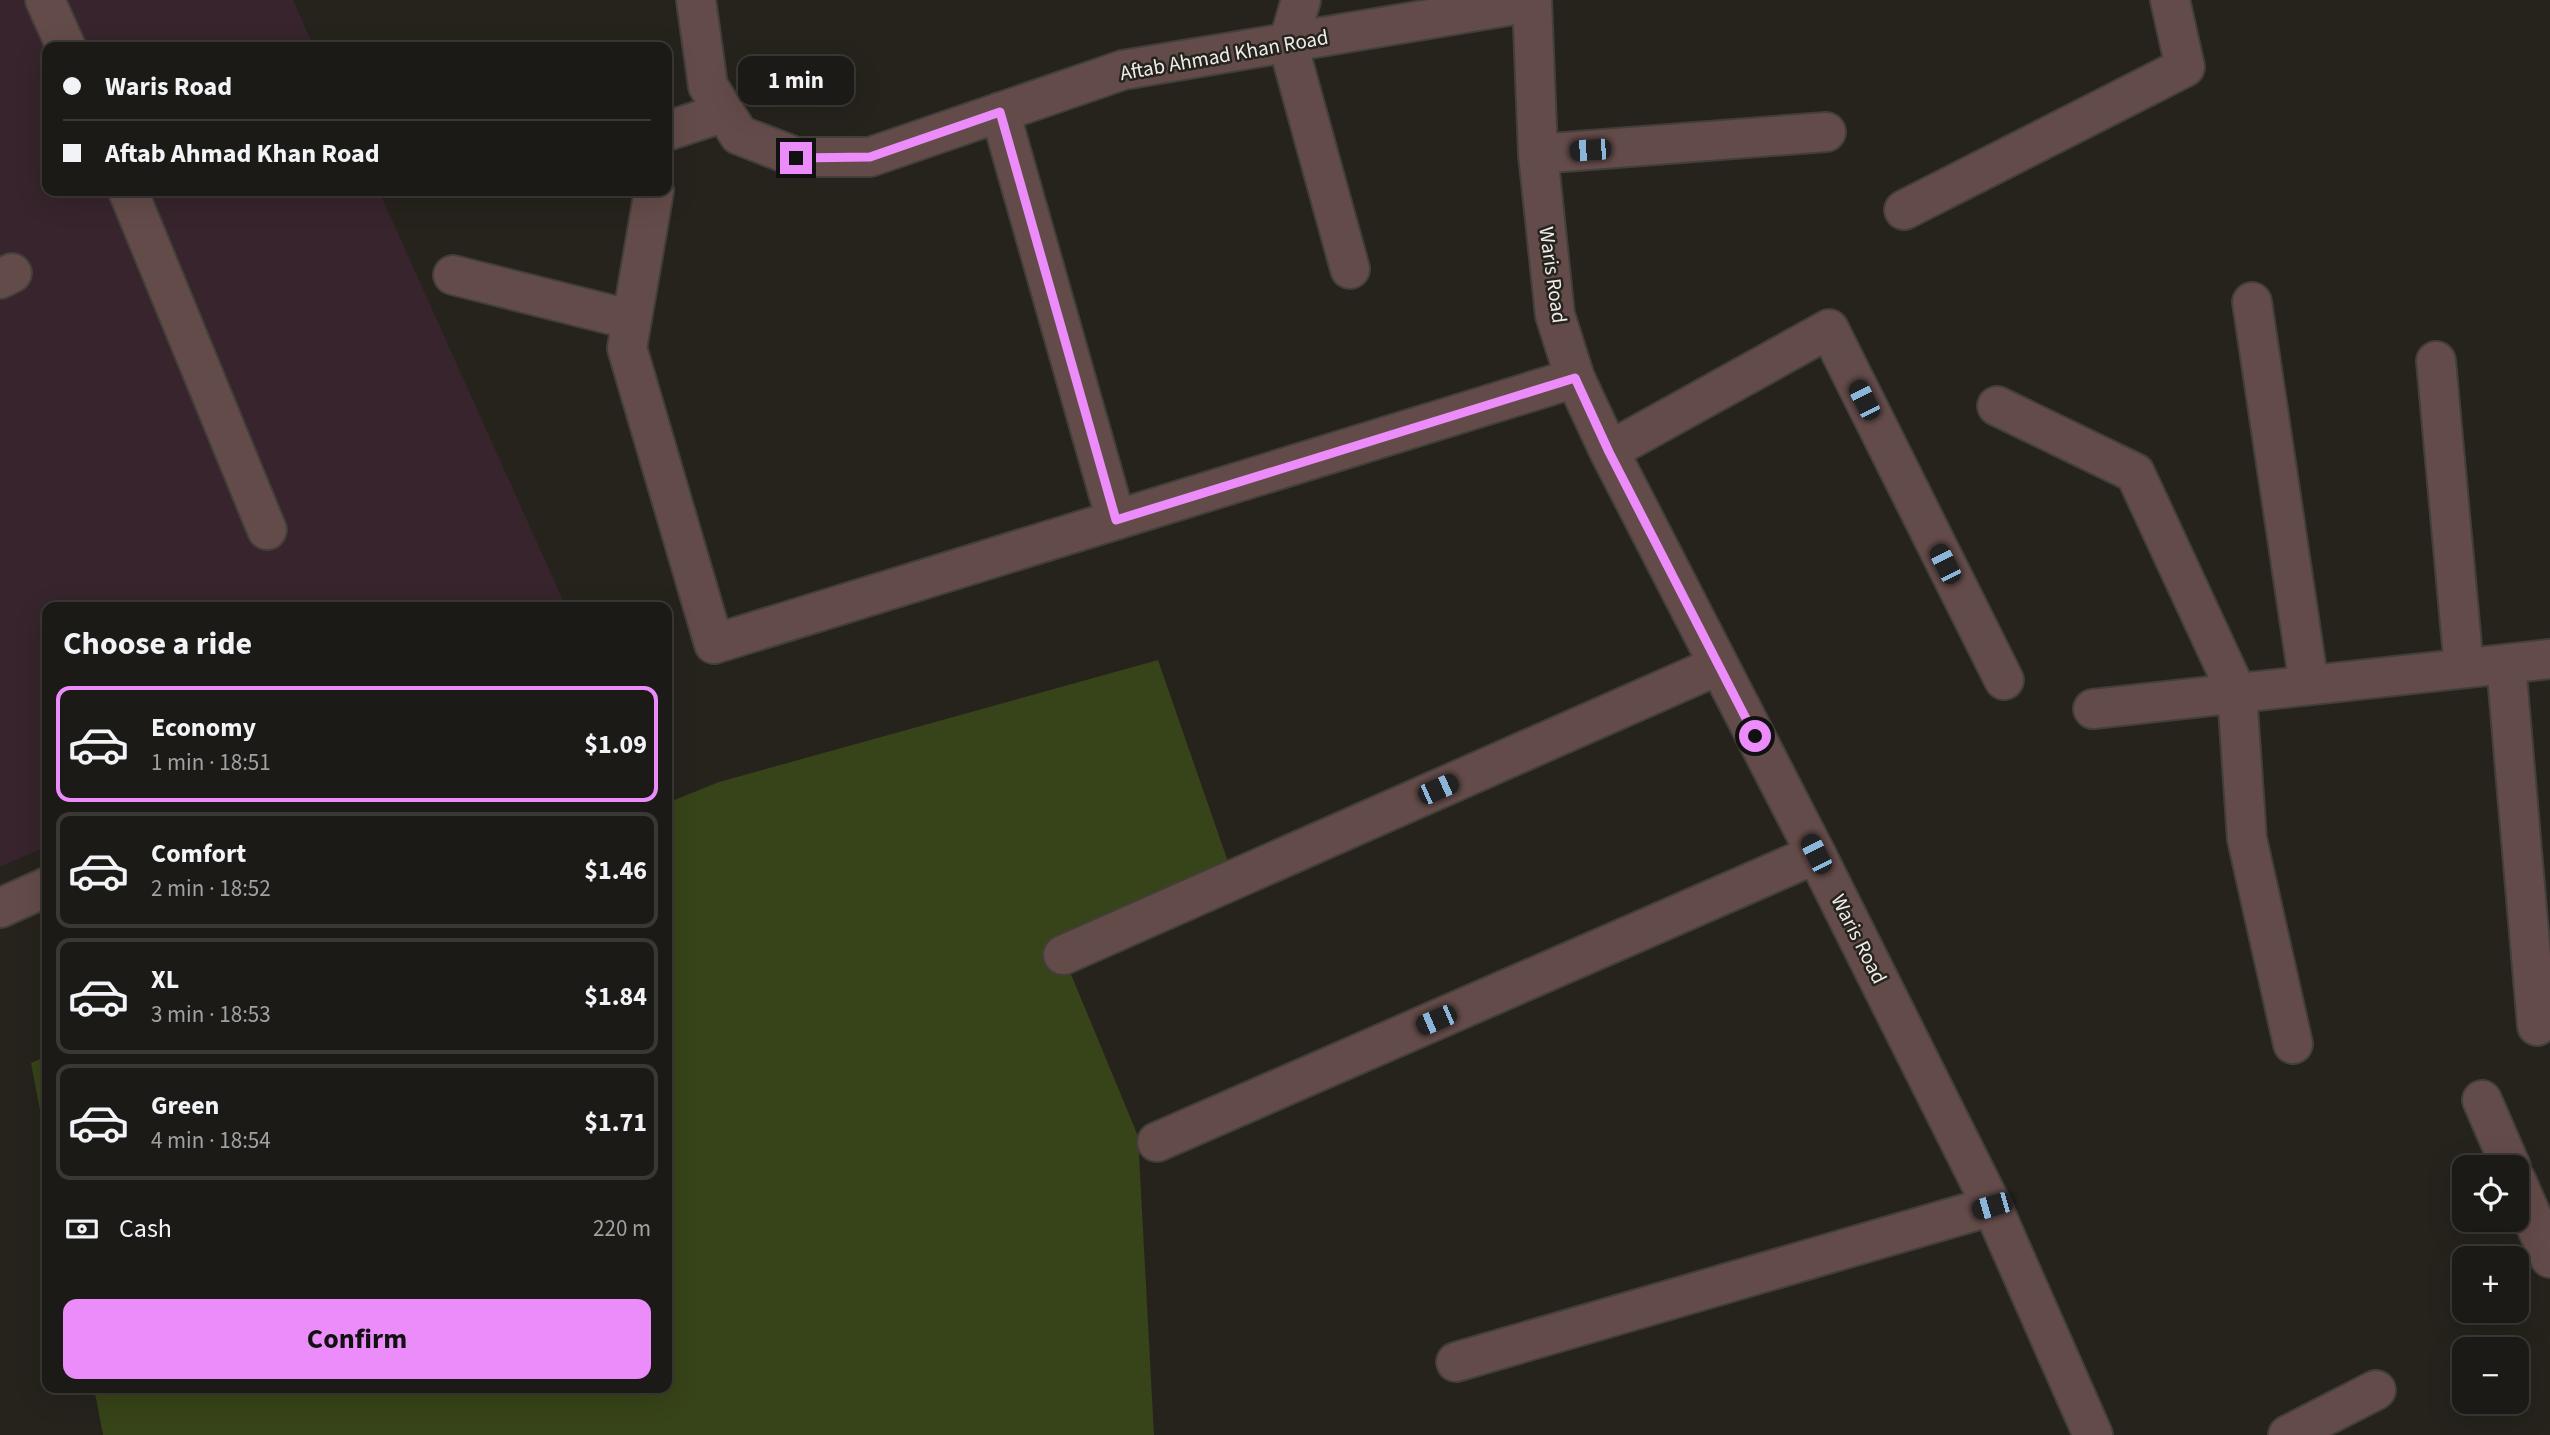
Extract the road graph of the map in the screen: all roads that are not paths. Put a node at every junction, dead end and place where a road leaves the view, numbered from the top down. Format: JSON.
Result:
{"nodes":[{"id":1,"x":45,"y":0,"type":"edge"},
{"id":2,"x":695,"y":0,"type":"edge"},
{"id":3,"x":1301,"y":0,"type":"edge"},
{"id":4,"x":2169,"y":0,"type":"edge"},
{"id":5,"x":1532,"y":1,"type":"edge"},
{"id":6,"x":63,"y":42,"type":"edge"},
{"id":7,"x":1288,"y":44,"type":"junction"},
{"id":8,"x":725,"y":112,"type":"junction"},
{"id":9,"x":1000,"y":112,"type":"junction"},
{"id":10,"x":672,"y":129,"type":"edge"},
{"id":11,"x":1826,"y":132,"type":"dead end"},
{"id":12,"x":1538,"y":154,"type":"junction"},
{"id":13,"x":130,"y":196,"type":"edge"},
{"id":14,"x":653,"y":196,"type":"edge"},
{"id":15,"x":1904,"y":210,"type":"dead end"},
{"id":16,"x":1350,"y":269,"type":"dead end"},
{"id":17,"x":453,"y":275,"type":"dead end"},
{"id":18,"x":2252,"y":302,"type":"dead end"},
{"id":19,"x":632,"y":320,"type":"junction"},
{"id":20,"x":2436,"y":361,"type":"dead end"},
{"id":21,"x":1575,"y":378,"type":"junction"},
{"id":22,"x":1997,"y":406,"type":"dead end"},
{"id":23,"x":1609,"y":452,"type":"junction"},
{"id":24,"x":1116,"y":520,"type":"junction"},
{"id":25,"x":267,"y":530,"type":"dead end"},
{"id":26,"x":2550,"y":659,"type":"edge"},
{"id":27,"x":2506,"y":664,"type":"junction"},
{"id":28,"x":1719,"y":665,"type":"junction"},
{"id":29,"x":2464,"y":668,"type":"junction"},
{"id":30,"x":2004,"y":680,"type":"dead end"},
{"id":31,"x":2309,"y":685,"type":"junction"},
{"id":32,"x":2237,"y":692,"type":"junction"},
{"id":33,"x":2093,"y":709,"type":"dead end"},
{"id":34,"x":1816,"y":854,"type":"junction"},
{"id":35,"x":42,"y":889,"type":"edge"},
{"id":36,"x":0,"y":908,"type":"edge"},
{"id":37,"x":1063,"y":955,"type":"dead end"},
{"id":38,"x":2537,"y":1026,"type":"dead end"},
{"id":39,"x":2293,"y":1044,"type":"dead end"},
{"id":40,"x":2482,"y":1101,"type":"dead end"},
{"id":41,"x":1157,"y":1142,"type":"dead end"},
{"id":42,"x":2506,"y":1155,"type":"edge"},
{"id":43,"x":1992,"y":1206,"type":"junction"},
{"id":44,"x":2529,"y":1210,"type":"edge"},
{"id":45,"x":2550,"y":1258,"type":"edge"},
{"id":46,"x":1456,"y":1362,"type":"dead end"},
{"id":47,"x":2376,"y":1390,"type":"dead end"},
{"id":48,"x":2093,"y":1435,"type":"edge"},
{"id":49,"x":2288,"y":1435,"type":"edge"}],
"edges":[{"from":1,"to":6,"type":"street"},
{"from":2,"to":8,"type":"street","name":"Aftab Ahmad Khan Road"},
{"from":3,"to":7,"type":"street"},
{"from":4,"to":15,"type":"street"},
{"from":5,"to":7,"type":"street","name":"Aftab Ahmad Khan Road"},
{"from":5,"to":12,"type":"street","name":"Waris Road"},
{"from":7,"to":9,"type":"street","name":"Aftab Ahmad Khan Road"},
{"from":7,"to":16,"type":"street"},
{"from":8,"to":9,"type":"street","name":"Aftab Ahmad Khan Road"},
{"from":8,"to":10,"type":"street"},
{"from":9,"to":24,"type":"street"},
{"from":11,"to":12,"type":"street"},
{"from":12,"to":21,"type":"street","name":"Waris Road"},
{"from":13,"to":25,"type":"street"},
{"from":14,"to":19,"type":"street"},
{"from":17,"to":19,"type":"street"},
{"from":18,"to":31,"type":"street"},
{"from":19,"to":24,"type":"street"},
{"from":20,"to":29,"type":"street"},
{"from":21,"to":23,"type":"street","name":"Waris Road"},
{"from":21,"to":24,"type":"street"},
{"from":22,"to":32,"type":"street"},
{"from":23,"to":28,"type":"street","name":"Waris Road"},
{"from":23,"to":30,"type":"street"},
{"from":26,"to":27,"type":"street"},
{"from":27,"to":29,"type":"street"},
{"from":27,"to":38,"type":"street"},
{"from":28,"to":34,"type":"street","name":"Waris Road"},
{"from":28,"to":37,"type":"street"},
{"from":29,"to":31,"type":"street"},
{"from":31,"to":32,"type":"street"},
{"from":32,"to":33,"type":"street"},
{"from":32,"to":39,"type":"street"},
{"from":34,"to":41,"type":"street"},
{"from":34,"to":43,"type":"street","name":"Waris Road"},
{"from":35,"to":36,"type":"street"},
{"from":40,"to":42,"type":"street"},
{"from":43,"to":46,"type":"street"},
{"from":43,"to":48,"type":"street","name":"Waris Road"},
{"from":44,"to":45,"type":"street"},
{"from":47,"to":49,"type":"street"}]}
